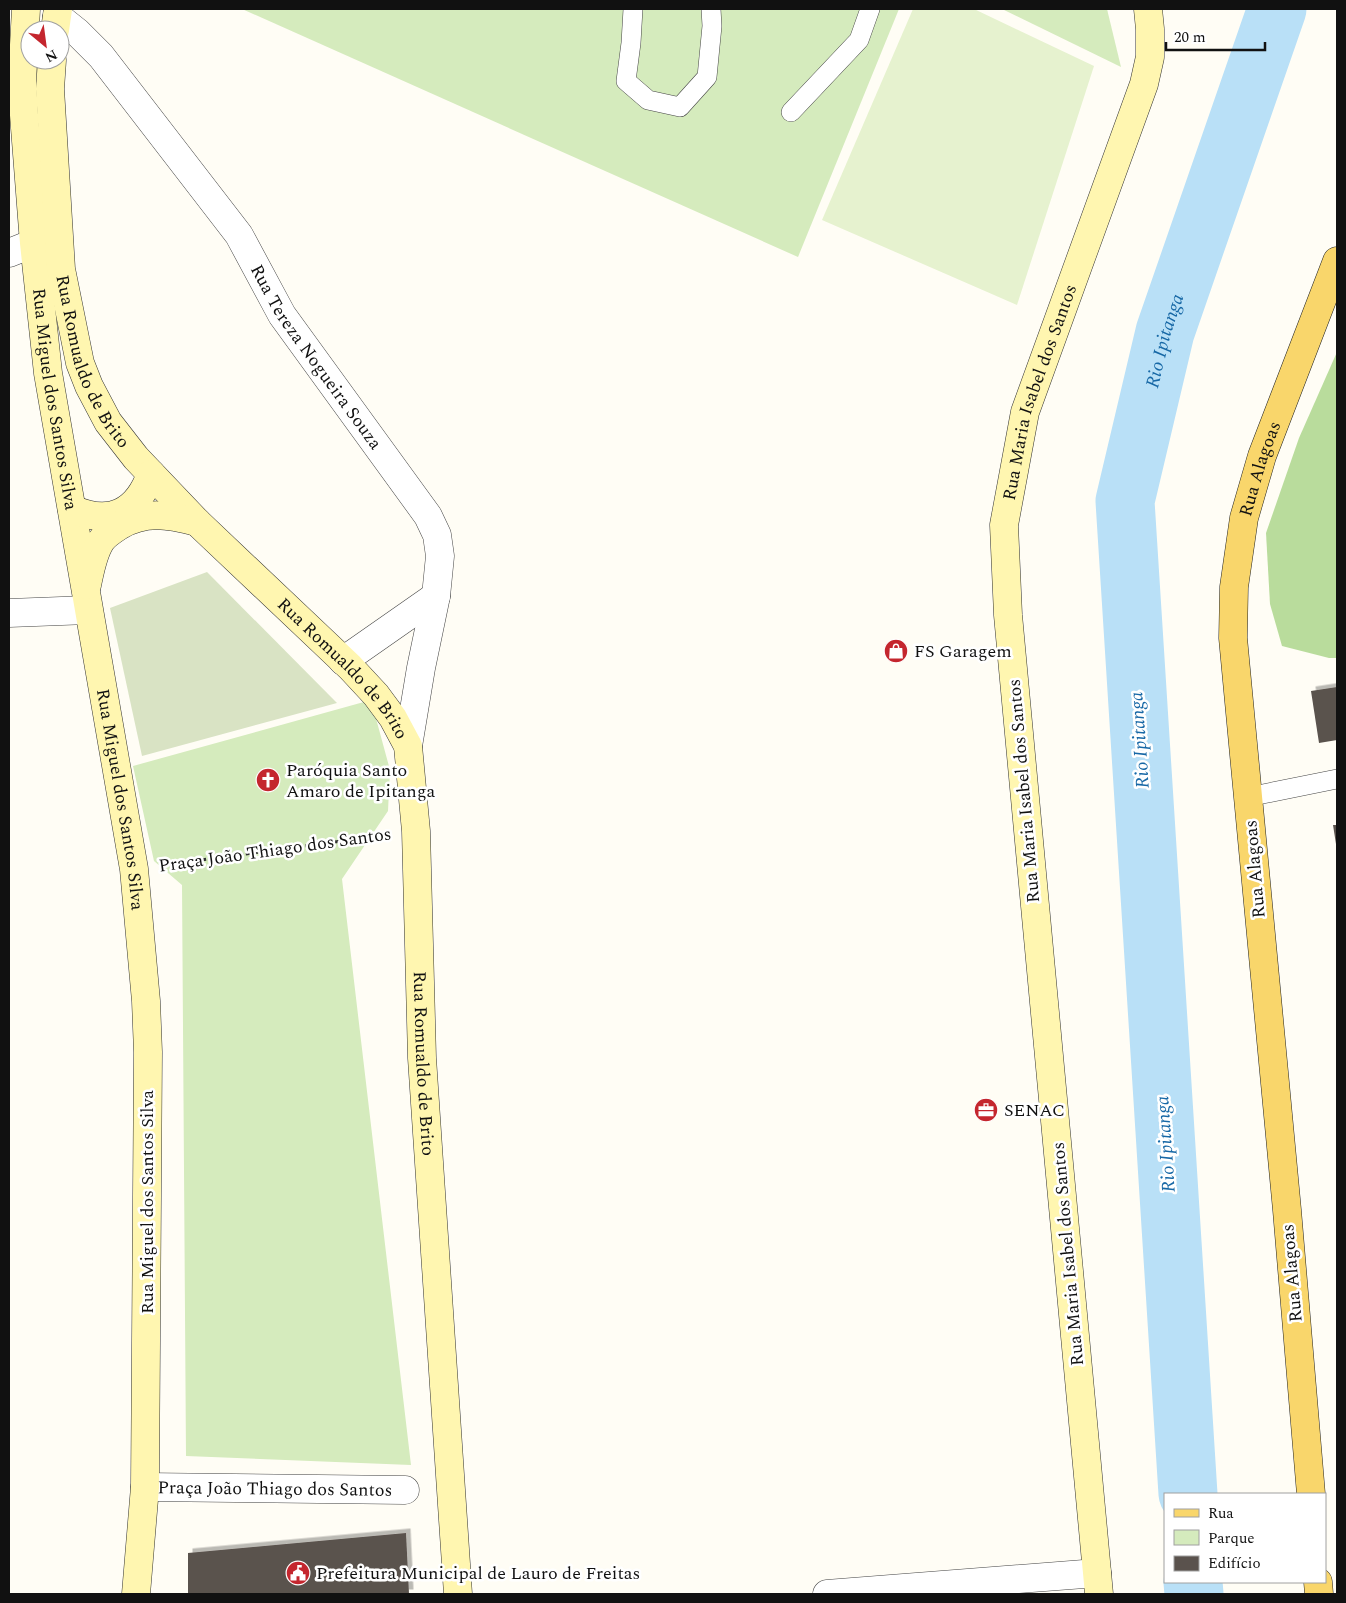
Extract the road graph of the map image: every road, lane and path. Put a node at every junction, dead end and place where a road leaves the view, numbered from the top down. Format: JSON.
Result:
{"nodes":[{"id":1,"x":26,"y":9,"type":"edge"},
{"id":2,"x":633,"y":9,"type":"edge"},
{"id":3,"x":711,"y":9,"type":"edge"},
{"id":4,"x":870,"y":9,"type":"edge"},
{"id":5,"x":1148,"y":9,"type":"edge"},
{"id":6,"x":56,"y":18,"type":"edge"},
{"id":7,"x":51,"y":70,"type":"edge"},
{"id":8,"x":791,"y":112,"type":"dead end"},
{"id":9,"x":34,"y":243,"type":"junction"},
{"id":10,"x":9,"y":253,"type":"edge"},
{"id":11,"x":1337,"y":260,"type":"edge"},
{"id":12,"x":151,"y":474,"type":"junction"},
{"id":13,"x":72,"y":508,"type":"junction"},
{"id":14,"x":198,"y":522,"type":"junction"},
{"id":15,"x":436,"y":596,"type":"junction"},
{"id":16,"x":87,"y":600,"type":"junction"},
{"id":17,"x":9,"y":613,"type":"edge"},
{"id":18,"x":343,"y":661,"type":"junction"},
{"id":19,"x":408,"y":746,"type":"junction"},
{"id":20,"x":1337,"y":779,"type":"edge"},
{"id":21,"x":1248,"y":797,"type":"junction"},
{"id":22,"x":416,"y":831,"type":"junction"},
{"id":23,"x":134,"y":869,"type":"junction"},
{"id":24,"x":146,"y":1487,"type":"junction"},
{"id":25,"x":405,"y":1490,"type":"dead end"},
{"id":26,"x":1311,"y":1493,"type":"edge"},
{"id":27,"x":1098,"y":1583,"type":"edge"},
{"id":28,"x":136,"y":1594,"type":"edge"},
{"id":29,"x":458,"y":1594,"type":"edge"},
{"id":30,"x":826,"y":1594,"type":"edge"}],
"edges":[{"from":1,"to":9,"type":"street","name":"Rua Miguel dos Santos Silva"},
{"from":2,"to":3,"type":"lane"},
{"from":4,"to":8,"type":"lane"},
{"from":5,"to":27,"type":"street","name":"Rua Maria Isabel dos Santos"},
{"from":6,"to":15,"type":"street","name":"Rua Tereza Nogueira Souza"},
{"from":7,"to":12,"type":"street","name":"Rua Romualdo de Brito"},
{"from":9,"to":10,"type":"street"},
{"from":9,"to":13,"type":"street","name":"Rua Miguel dos Santos Silva"},
{"from":11,"to":21,"type":"main road","name":"Rua Alagoas"},
{"from":12,"to":13,"type":"street"},
{"from":12,"to":14,"type":"street","name":"Rua Romualdo de Brito"},
{"from":13,"to":16,"type":"street","name":"Rua Miguel dos Santos Silva"},
{"from":14,"to":16,"type":"street"},
{"from":14,"to":18,"type":"street","name":"Rua Romualdo de Brito"},
{"from":15,"to":18,"type":"street"},
{"from":15,"to":19,"type":"street","name":"Rua Tereza Nogueira Souza"},
{"from":16,"to":17,"type":"street"},
{"from":16,"to":23,"type":"street","name":"Rua Miguel dos Santos Silva"},
{"from":18,"to":19,"type":"street","name":"Rua Romualdo de Brito"},
{"from":19,"to":22,"type":"street","name":"Rua Romualdo de Brito"},
{"from":20,"to":21,"type":"lane"},
{"from":21,"to":26,"type":"main road","name":"Rua Alagoas"},
{"from":22,"to":23,"type":"path","name":"Praça João Thiago dos Santos"},
{"from":22,"to":29,"type":"street","name":"Rua Romualdo de Brito"},
{"from":23,"to":24,"type":"street","name":"Rua Miguel dos Santos Silva"},
{"from":24,"to":25,"type":"street","name":"Praça João Thiago dos Santos"},
{"from":24,"to":28,"type":"street","name":"Rua Miguel dos Santos Silva"},
{"from":27,"to":30,"type":"street"}]}
